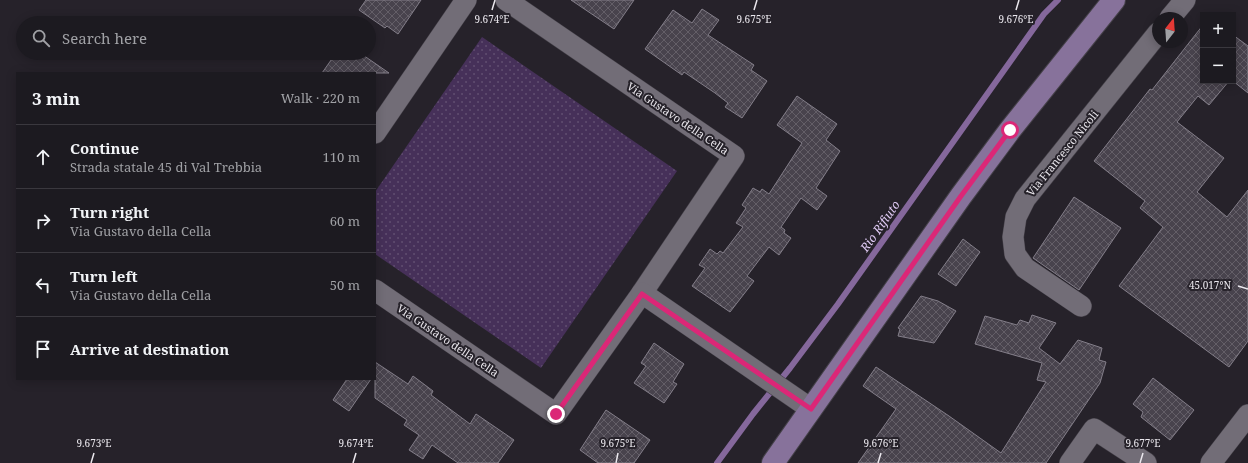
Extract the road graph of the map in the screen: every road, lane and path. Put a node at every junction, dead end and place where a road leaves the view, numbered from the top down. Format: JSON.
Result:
{"nodes":[{"id":1,"x":466,"y":0,"type":"edge"},
{"id":2,"x":506,"y":0,"type":"edge"},
{"id":3,"x":1114,"y":0,"type":"edge"},
{"id":4,"x":1185,"y":0,"type":"edge"},
{"id":5,"x":1175,"y":12,"type":"edge"},
{"id":6,"x":1152,"y":40,"type":"edge"},
{"id":7,"x":376,"y":132,"type":"edge"},
{"id":8,"x":376,"y":291,"type":"edge"},
{"id":9,"x":642,"y":294,"type":"junction"},
{"id":10,"x":1081,"y":306,"type":"dead end"},
{"id":11,"x":811,"y":409,"type":"junction"},
{"id":12,"x":1248,"y":415,"type":"edge"},
{"id":13,"x":772,"y":463,"type":"edge"},
{"id":14,"x":1070,"y":463,"type":"edge"},
{"id":15,"x":1146,"y":463,"type":"edge"},
{"id":16,"x":1211,"y":463,"type":"edge"}],
"edges":[{"from":1,"to":7,"type":"street"},
{"from":2,"to":9,"type":"street","name":"Via Gustavo della Cella"},
{"from":3,"to":11,"type":"main road"},
{"from":4,"to":5,"type":"street"},
{"from":6,"to":10,"type":"street","name":"Via Francesco Nicoli"},
{"from":8,"to":9,"type":"street","name":"Via Gustavo della Cella"},
{"from":9,"to":11,"type":"street"},
{"from":11,"to":13,"type":"main road"},
{"from":12,"to":16,"type":"street"},
{"from":14,"to":15,"type":"street"}]}
